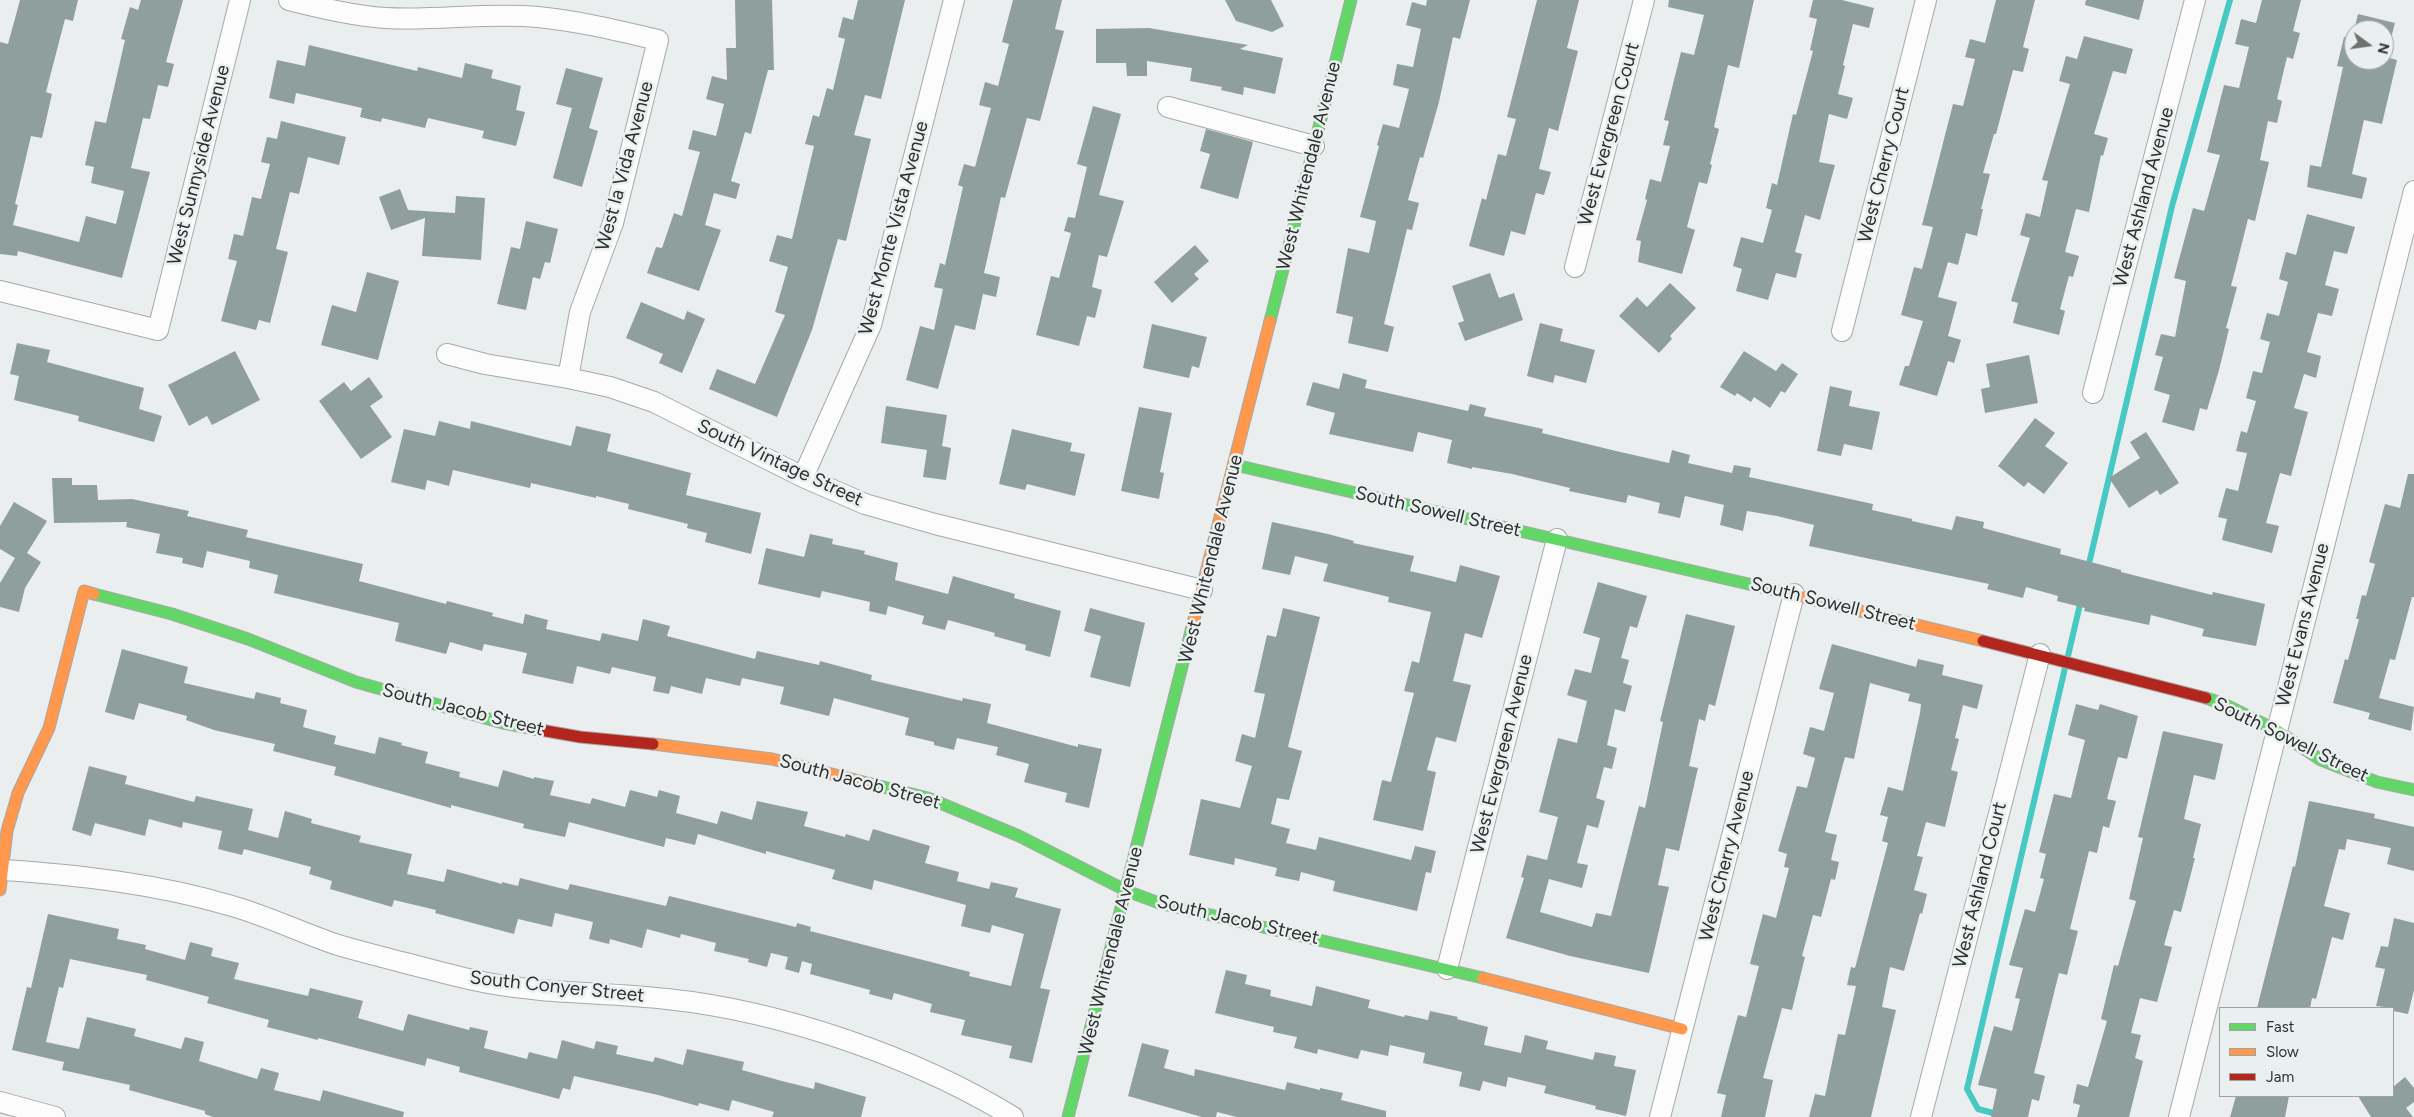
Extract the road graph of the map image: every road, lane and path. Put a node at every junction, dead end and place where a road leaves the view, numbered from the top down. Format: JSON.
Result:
{"nodes":[{"id":1,"x":240,"y":0,"type":"edge"},
{"id":2,"x":289,"y":0,"type":"edge"},
{"id":3,"x":954,"y":0,"type":"edge"},
{"id":4,"x":1352,"y":0,"type":"edge"},
{"id":5,"x":1644,"y":0,"type":"edge"},
{"id":6,"x":1926,"y":0,"type":"edge"},
{"id":7,"x":2195,"y":0,"type":"edge"},
{"id":8,"x":1168,"y":107,"type":"dead end"},
{"id":9,"x":1314,"y":146,"type":"junction"},
{"id":10,"x":2414,"y":192,"type":"edge"},
{"id":11,"x":1575,"y":267,"type":"dead end"},
{"id":12,"x":0,"y":292,"type":"edge"},
{"id":13,"x":1842,"y":331,"type":"dead end"},
{"id":14,"x":447,"y":354,"type":"dead end"},
{"id":15,"x":568,"y":378,"type":"junction"},
{"id":16,"x":2093,"y":393,"type":"dead end"},
{"id":17,"x":1234,"y":465,"type":"junction"},
{"id":18,"x":803,"y":477,"type":"junction"},
{"id":19,"x":1557,"y":539,"type":"junction"},
{"id":20,"x":1202,"y":590,"type":"junction"},
{"id":21,"x":1794,"y":594,"type":"junction"},
{"id":22,"x":2040,"y":654,"type":"junction"},
{"id":23,"x":2276,"y":730,"type":"junction"},
{"id":24,"x":2414,"y":790,"type":"edge"},
{"id":25,"x":3,"y":870,"type":"junction"},
{"id":26,"x":0,"y":890,"type":"edge"},
{"id":27,"x":1127,"y":891,"type":"junction"},
{"id":28,"x":1447,"y":969,"type":"junction"},
{"id":29,"x":1682,"y":1029,"type":"junction"},
{"id":30,"x":0,"y":1102,"type":"edge"},
{"id":31,"x":56,"y":1117,"type":"edge"},
{"id":32,"x":1013,"y":1117,"type":"edge"},
{"id":33,"x":1068,"y":1117,"type":"edge"},
{"id":34,"x":1660,"y":1117,"type":"edge"},
{"id":35,"x":1921,"y":1117,"type":"edge"},
{"id":36,"x":2179,"y":1117,"type":"edge"}],
"edges":[{"from":1,"to":12,"type":"street","name":"West Sunnyside Avenue"},
{"from":2,"to":15,"type":"street","name":"West la Vida Avenue"},
{"from":3,"to":18,"type":"street","name":"West Monte Vista Avenue"},
{"from":4,"to":9,"type":"street","name":"West Whitendale Avenue"},
{"from":5,"to":11,"type":"street","name":"West Evergreen Court"},
{"from":6,"to":13,"type":"street","name":"West Cherry Court"},
{"from":7,"to":16,"type":"street","name":"West Ashland Avenue"},
{"from":8,"to":9,"type":"street"},
{"from":9,"to":17,"type":"street","name":"West Whitendale Avenue"},
{"from":10,"to":23,"type":"street","name":"West Evans Avenue"},
{"from":14,"to":15,"type":"street","name":"South Vintage Street"},
{"from":15,"to":18,"type":"street","name":"South Vintage Street"},
{"from":17,"to":19,"type":"street","name":"South Sowell Street"},
{"from":17,"to":20,"type":"street","name":"West Whitendale Avenue"},
{"from":18,"to":20,"type":"street","name":"South Vintage Street"},
{"from":19,"to":21,"type":"street","name":"South Sowell Street"},
{"from":19,"to":28,"type":"street","name":"West Evergreen Avenue"},
{"from":20,"to":27,"type":"street","name":"West Whitendale Avenue"},
{"from":21,"to":22,"type":"street","name":"South Sowell Street"},
{"from":21,"to":29,"type":"street","name":"West Cherry Avenue"},
{"from":22,"to":23,"type":"street","name":"South Sowell Street"},
{"from":22,"to":35,"type":"street","name":"West Ashland Court"},
{"from":23,"to":24,"type":"street","name":"South Sowell Street"},
{"from":23,"to":36,"type":"street","name":"West Evans Avenue"},
{"from":25,"to":26,"type":"street"},
{"from":25,"to":27,"type":"street","name":"South Jacob Street"},
{"from":25,"to":32,"type":"street","name":"South Conyer Street"},
{"from":27,"to":28,"type":"street","name":"South Jacob Street"},
{"from":27,"to":33,"type":"street","name":"West Whitendale Avenue"},
{"from":28,"to":29,"type":"street","name":"South Jacob Street"},
{"from":29,"to":34,"type":"street","name":"West Cherry Avenue"},
{"from":30,"to":31,"type":"street"}]}
